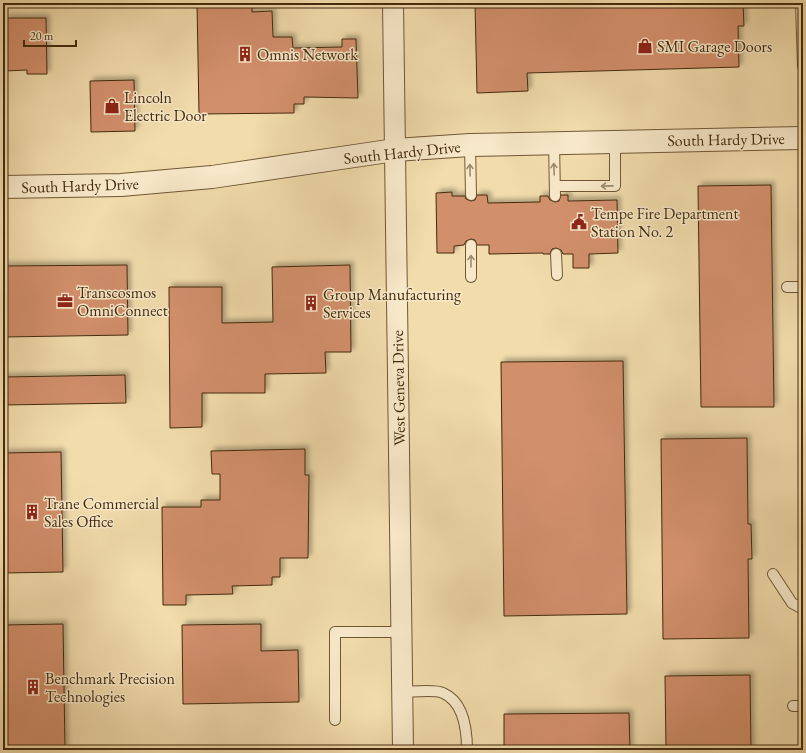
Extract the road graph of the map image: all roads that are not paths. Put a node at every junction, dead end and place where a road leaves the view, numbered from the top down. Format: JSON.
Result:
{"nodes":[{"id":1,"x":392,"y":3,"type":"edge"},
{"id":2,"x":801,"y":3,"type":"edge"},
{"id":3,"x":803,"y":66,"type":"edge"},
{"id":4,"x":803,"y":138,"type":"edge"},
{"id":5,"x":615,"y":141,"type":"junction"},
{"id":6,"x":554,"y":142,"type":"junction"},
{"id":7,"x":470,"y":145,"type":"junction"},
{"id":8,"x":395,"y":150,"type":"junction"},
{"id":9,"x":3,"y":187,"type":"edge"},
{"id":10,"x":470,"y":195,"type":"dead end"},
{"id":11,"x":471,"y":245,"type":"dead end"},
{"id":12,"x":556,"y":254,"type":"dead end"},
{"id":13,"x":557,"y":275,"type":"dead end"},
{"id":14,"x":471,"y":277,"type":"dead end"},
{"id":15,"x":787,"y":287,"type":"dead end"},
{"id":16,"x":803,"y":287,"type":"edge"},
{"id":17,"x":773,"y":574,"type":"dead end"},
{"id":18,"x":803,"y":609,"type":"edge"},
{"id":19,"x":402,"y":632,"type":"junction"},
{"id":20,"x":402,"y":692,"type":"junction"},
{"id":21,"x":335,"y":720,"type":"dead end"},
{"id":22,"x":403,"y":750,"type":"edge"},
{"id":23,"x":467,"y":750,"type":"edge"}],
"edges":[{"from":1,"to":8,"type":"street","name":"West Geneva Drive"},
{"from":2,"to":3,"type":"lane"},
{"from":4,"to":5,"type":"street","name":"South Hardy Drive"},
{"from":5,"to":6,"type":"street","name":"South Hardy Drive"},
{"from":5,"to":6,"type":"lane","one_way":true},
{"from":6,"to":7,"type":"street","name":"South Hardy Drive"},
{"from":7,"to":8,"type":"street","name":"South Hardy Drive"},
{"from":10,"to":7,"type":"lane","one_way":true},
{"from":8,"to":9,"type":"street","name":"South Hardy Drive"},
{"from":8,"to":19,"type":"street","name":"West Geneva Drive"},
{"from":14,"to":11,"type":"lane","one_way":true},
{"from":12,"to":13,"type":"lane"},
{"from":15,"to":16,"type":"lane"},
{"from":17,"to":18,"type":"lane"},
{"from":19,"to":20,"type":"street","name":"West Geneva Drive"},
{"from":19,"to":21,"type":"lane"},
{"from":20,"to":22,"type":"street","name":"West Geneva Drive"},
{"from":20,"to":23,"type":"lane"}]}
